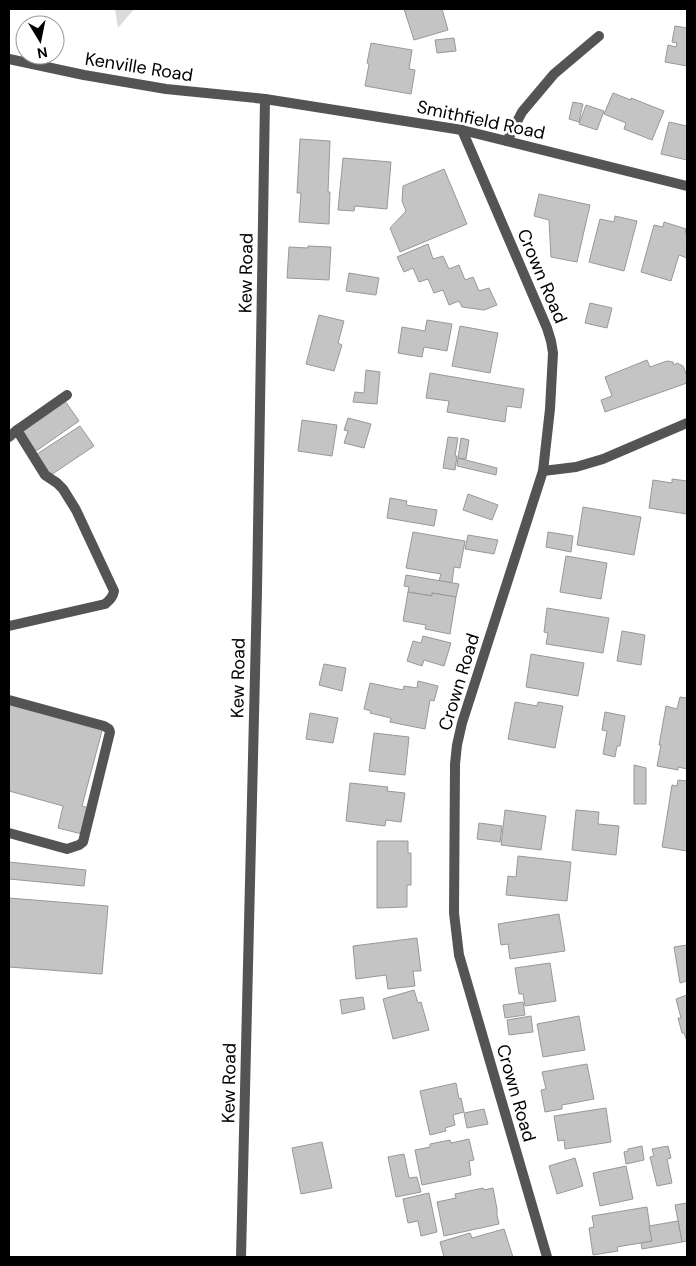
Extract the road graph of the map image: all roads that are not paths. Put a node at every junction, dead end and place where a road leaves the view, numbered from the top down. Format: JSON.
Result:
{"nodes":[{"id":1,"x":599,"y":36,"type":"dead end"},
{"id":2,"x":9,"y":59,"type":"edge"},
{"id":3,"x":265,"y":99,"type":"junction"},
{"id":4,"x":462,"y":130,"type":"junction"},
{"id":5,"x":507,"y":141,"type":"junction"},
{"id":6,"x":687,"y":186,"type":"edge"},
{"id":7,"x":67,"y":396,"type":"dead end"},
{"id":8,"x":687,"y":423,"type":"edge"},
{"id":9,"x":18,"y":430,"type":"junction"},
{"id":10,"x":9,"y":437,"type":"edge"},
{"id":11,"x":543,"y":471,"type":"junction"},
{"id":12,"x":9,"y":626,"type":"edge"},
{"id":13,"x":9,"y":700,"type":"edge"},
{"id":14,"x":9,"y":833,"type":"edge"},
{"id":15,"x":241,"y":1257,"type":"edge"},
{"id":16,"x":547,"y":1257,"type":"edge"}],
"edges":[{"from":1,"to":5,"type":"street"},
{"from":2,"to":3,"type":"street","name":"Kenville Road"},
{"from":3,"to":4,"type":"street","name":"Smithfield Road"},
{"from":3,"to":15,"type":"street","name":"Kew Road"},
{"from":4,"to":5,"type":"street","name":"Smithfield Road"},
{"from":4,"to":11,"type":"street","name":"Crown Road"},
{"from":5,"to":6,"type":"street","name":"Smithfield Road"},
{"from":7,"to":9,"type":"street"},
{"from":8,"to":11,"type":"street"},
{"from":9,"to":10,"type":"street"},
{"from":9,"to":12,"type":"street"},
{"from":11,"to":16,"type":"street","name":"Crown Road"},
{"from":13,"to":14,"type":"street"}]}
